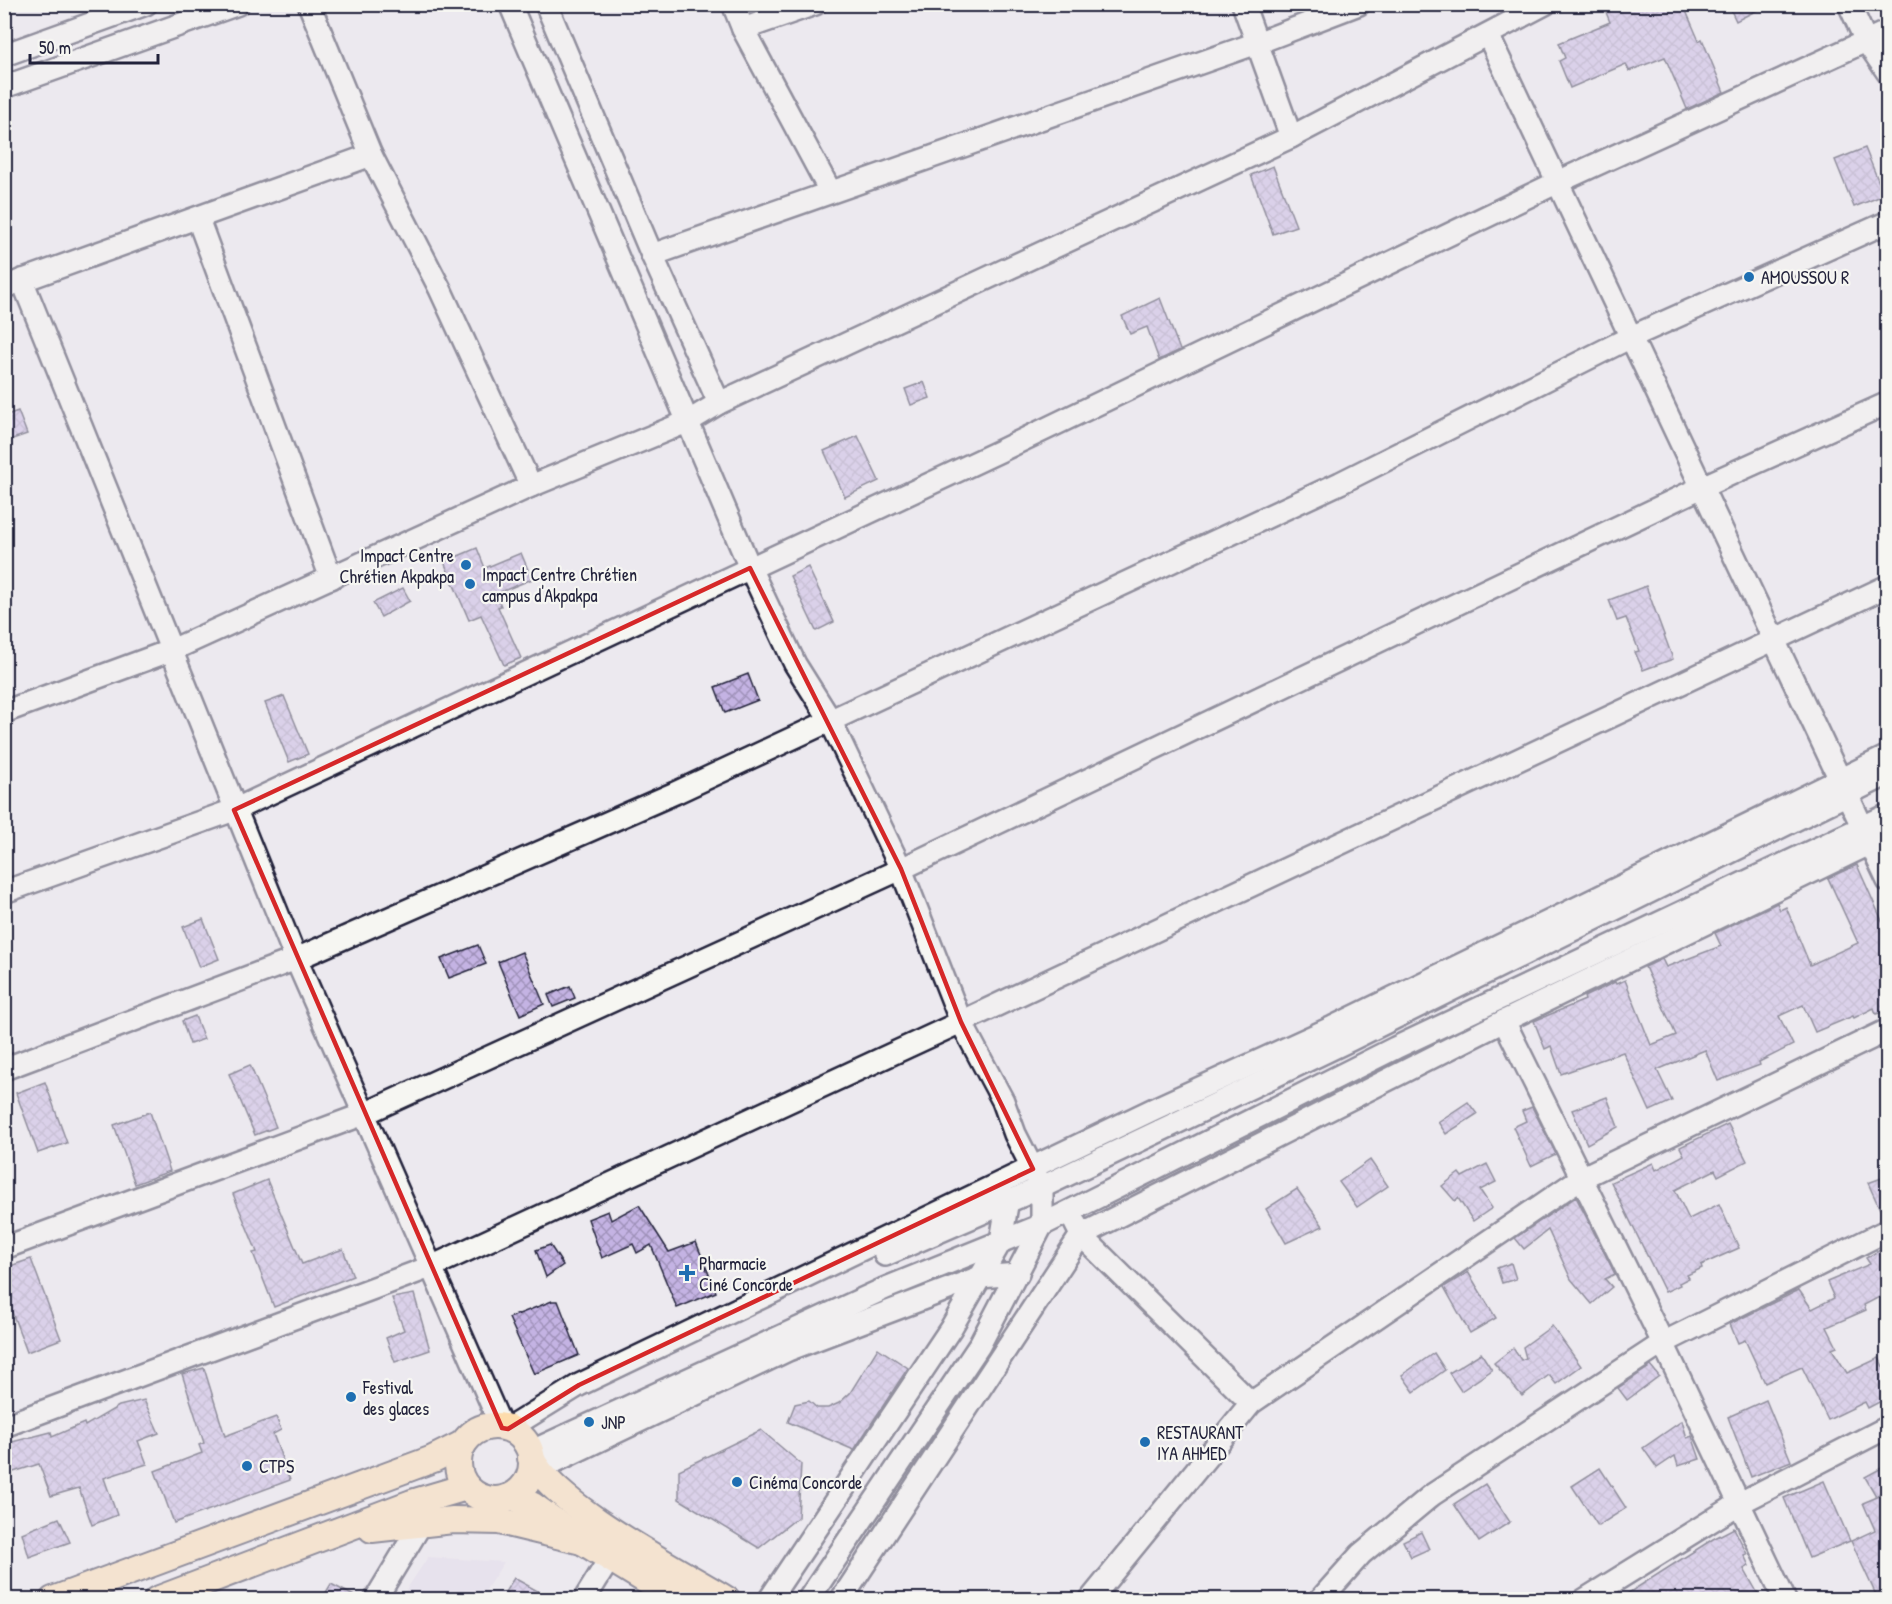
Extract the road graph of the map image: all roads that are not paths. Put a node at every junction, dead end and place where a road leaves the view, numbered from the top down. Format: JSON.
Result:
{"nodes":[{"id":1,"x":146,"y":4,"type":"edge"},
{"id":2,"x":238,"y":4,"type":"edge"},
{"id":3,"x":309,"y":4,"type":"edge"},
{"id":4,"x":510,"y":4,"type":"edge"},
{"id":5,"x":546,"y":4,"type":"edge"},
{"id":6,"x":733,"y":4,"type":"edge"},
{"id":7,"x":815,"y":4,"type":"edge"},
{"id":8,"x":1243,"y":4,"type":"edge"},
{"id":9,"x":1359,"y":4,"type":"edge"},
{"id":10,"x":1545,"y":4,"type":"edge"},
{"id":11,"x":1849,"y":4,"type":"edge"},
{"id":12,"x":743,"y":29,"type":"junction"},
{"id":13,"x":1887,"y":31,"type":"edge"},
{"id":14,"x":1488,"y":35,"type":"junction"},
{"id":15,"x":1866,"y":41,"type":"junction"},
{"id":16,"x":1257,"y":43,"type":"junction"},
{"id":17,"x":4,"y":55,"type":"edge"},
{"id":18,"x":1887,"y":73,"type":"edge"},
{"id":19,"x":4,"y":87,"type":"edge"},
{"id":20,"x":1291,"y":137,"type":"junction"},
{"id":21,"x":371,"y":154,"type":"junction"},
{"id":22,"x":1558,"y":182,"type":"junction"},
{"id":23,"x":830,"y":191,"type":"junction"},
{"id":24,"x":198,"y":219,"type":"junction"},
{"id":25,"x":1887,"y":222,"type":"edge"},
{"id":26,"x":652,"y":255,"type":"junction"},
{"id":27,"x":13,"y":284,"type":"edge"},
{"id":28,"x":1631,"y":337,"type":"junction"},
{"id":29,"x":719,"y":403,"type":"junction"},
{"id":30,"x":1887,"y":404,"type":"edge"},
{"id":31,"x":689,"y":421,"type":"junction"},
{"id":32,"x":531,"y":486,"type":"junction"},
{"id":33,"x":1701,"y":487,"type":"junction"},
{"id":34,"x":750,"y":568,"type":"junction"},
{"id":35,"x":331,"y":578,"type":"junction"},
{"id":36,"x":1887,"y":586,"type":"edge"},
{"id":37,"x":1773,"y":639,"type":"junction"},
{"id":38,"x":172,"y":650,"type":"junction"},
{"id":39,"x":4,"y":712,"type":"edge"},
{"id":40,"x":830,"y":718,"type":"junction"},
{"id":41,"x":1887,"y":756,"type":"edge"},
{"id":42,"x":1887,"y":774,"type":"edge"},
{"id":43,"x":1843,"y":786,"type":"junction"},
{"id":44,"x":234,"y":810,"type":"junction"},
{"id":45,"x":1887,"y":815,"type":"edge"},
{"id":46,"x":1873,"y":834,"type":"edge"},
{"id":47,"x":901,"y":869,"type":"junction"},
{"id":48,"x":1887,"y":881,"type":"edge"},
{"id":49,"x":4,"y":892,"type":"edge"},
{"id":50,"x":297,"y":959,"type":"junction"},
{"id":51,"x":961,"y":1022,"type":"junction"},
{"id":52,"x":1504,"y":1022,"type":"junction"},
{"id":53,"x":1887,"y":1030,"type":"edge"},
{"id":54,"x":4,"y":1069,"type":"edge"},
{"id":55,"x":364,"y":1114,"type":"junction"},
{"id":56,"x":1037,"y":1178,"type":"junction"},
{"id":57,"x":1581,"y":1178,"type":"junction"},
{"id":58,"x":1008,"y":1199,"type":"junction"},
{"id":59,"x":1070,"y":1212,"type":"junction"},
{"id":60,"x":1041,"y":1225,"type":"junction"},
{"id":61,"x":1887,"y":1230,"type":"edge"},
{"id":62,"x":1081,"y":1235,"type":"junction"},
{"id":63,"x":1001,"y":1241,"type":"junction"},
{"id":64,"x":4,"y":1248,"type":"edge"},
{"id":65,"x":433,"y":1266,"type":"junction"},
{"id":66,"x":1018,"y":1274,"type":"junction"},
{"id":67,"x":980,"y":1277,"type":"junction"},
{"id":68,"x":1663,"y":1343,"type":"junction"},
{"id":69,"x":1251,"y":1403,"type":"junction"},
{"id":70,"x":4,"y":1426,"type":"edge"},
{"id":71,"x":1887,"y":1427,"type":"edge"},
{"id":72,"x":463,"y":1444,"type":"junction"},
{"id":73,"x":521,"y":1445,"type":"junction"},
{"id":74,"x":466,"y":1487,"type":"junction"},
{"id":75,"x":507,"y":1498,"type":"junction"},
{"id":76,"x":1740,"y":1503,"type":"junction"},
{"id":77,"x":421,"y":1524,"type":"junction"},
{"id":78,"x":582,"y":1541,"type":"junction"},
{"id":79,"x":305,"y":1545,"type":"junction"},
{"id":80,"x":610,"y":1558,"type":"junction"},
{"id":81,"x":165,"y":1598,"type":"edge"},
{"id":82,"x":53,"y":1599,"type":"edge"},
{"id":83,"x":375,"y":1599,"type":"edge"},
{"id":84,"x":584,"y":1599,"type":"edge"},
{"id":85,"x":678,"y":1599,"type":"edge"},
{"id":86,"x":727,"y":1599,"type":"edge"},
{"id":87,"x":769,"y":1599,"type":"edge"},
{"id":88,"x":808,"y":1599,"type":"edge"},
{"id":89,"x":841,"y":1599,"type":"edge"},
{"id":90,"x":1090,"y":1599,"type":"edge"},
{"id":91,"x":1320,"y":1599,"type":"edge"},
{"id":92,"x":1584,"y":1599,"type":"edge"},
{"id":93,"x":1785,"y":1599,"type":"edge"}],
"edges":[{"from":1,"to":17,"type":"street"},
{"from":2,"to":19,"type":"street"},
{"from":3,"to":21,"type":"street"},
{"from":4,"to":31,"type":"street"},
{"from":5,"to":26,"type":"street"},
{"from":6,"to":12,"type":"street"},
{"from":7,"to":12,"type":"street"},
{"from":8,"to":16,"type":"street"},
{"from":9,"to":16,"type":"street"},
{"from":10,"to":14,"type":"street"},
{"from":11,"to":15,"type":"street"},
{"from":12,"to":23,"type":"street"},
{"from":13,"to":15,"type":"street"},
{"from":14,"to":20,"type":"street"},
{"from":14,"to":22,"type":"street"},
{"from":15,"to":18,"type":"street"},
{"from":15,"to":22,"type":"street"},
{"from":16,"to":20,"type":"street"},
{"from":16,"to":23,"type":"street"},
{"from":20,"to":29,"type":"street"},
{"from":21,"to":24,"type":"street"},
{"from":21,"to":32,"type":"street"},
{"from":22,"to":28,"type":"street"},
{"from":22,"to":34,"type":"street"},
{"from":23,"to":26,"type":"street"},
{"from":24,"to":27,"type":"street"},
{"from":24,"to":35,"type":"street"},
{"from":25,"to":28,"type":"street"},
{"from":26,"to":29,"type":"street"},
{"from":27,"to":38,"type":"street"},
{"from":28,"to":33,"type":"street"},
{"from":28,"to":40,"type":"street"},
{"from":29,"to":31,"type":"street"},
{"from":30,"to":33,"type":"street"},
{"from":31,"to":32,"type":"street"},
{"from":31,"to":34,"type":"street"},
{"from":32,"to":35,"type":"street"},
{"from":33,"to":37,"type":"street"},
{"from":33,"to":47,"type":"street"},
{"from":34,"to":40,"type":"street"},
{"from":34,"to":44,"type":"street"},
{"from":35,"to":38,"type":"street"},
{"from":36,"to":37,"type":"street"},
{"from":37,"to":43,"type":"street"},
{"from":37,"to":51,"type":"street"},
{"from":38,"to":39,"type":"street"},
{"from":38,"to":44,"type":"street"},
{"from":40,"to":47,"type":"street"},
{"from":40,"to":50,"type":"street"},
{"from":41,"to":43,"type":"street"},
{"from":42,"to":43,"type":"street"},
{"from":43,"to":46,"type":"street"},
{"from":43,"to":56,"type":"street"},
{"from":44,"to":49,"type":"street"},
{"from":44,"to":50,"type":"street"},
{"from":45,"to":46,"type":"street"},
{"from":46,"to":48,"type":"street"},
{"from":46,"to":52,"type":"street"},
{"from":46,"to":59,"type":"street"},
{"from":47,"to":51,"type":"street"},
{"from":47,"to":55,"type":"street"},
{"from":50,"to":54,"type":"street"},
{"from":50,"to":55,"type":"street"},
{"from":51,"to":56,"type":"street"},
{"from":51,"to":65,"type":"street"},
{"from":52,"to":57,"type":"street"},
{"from":52,"to":62,"type":"street"},
{"from":53,"to":57,"type":"street"},
{"from":55,"to":64,"type":"street"},
{"from":55,"to":65,"type":"street"},
{"from":56,"to":58,"type":"street"},
{"from":56,"to":60,"type":"street"},
{"from":56,"to":73,"type":"street"},
{"from":57,"to":68,"type":"street"},
{"from":57,"to":69,"type":"street"},
{"from":58,"to":63,"type":"street"},
{"from":58,"to":73,"type":"street"},
{"from":59,"to":60,"type":"street"},
{"from":59,"to":62,"type":"street"},
{"from":60,"to":63,"type":"street"},
{"from":60,"to":66,"type":"street"},
{"from":61,"to":68,"type":"street"},
{"from":62,"to":69,"type":"street"},
{"from":62,"to":89,"type":"street"},
{"from":63,"to":67,"type":"street"},
{"from":63,"to":73,"type":"street"},
{"from":65,"to":70,"type":"street"},
{"from":65,"to":73,"type":"street"},
{"from":66,"to":67,"type":"street"},
{"from":66,"to":88,"type":"street"},
{"from":67,"to":73,"type":"street"},
{"from":67,"to":87,"type":"street"},
{"from":68,"to":76,"type":"street"},
{"from":68,"to":91,"type":"street"},
{"from":69,"to":90,"type":"street"},
{"from":71,"to":76,"type":"street"},
{"from":72,"to":73,"type":"main road"},
{"from":72,"to":74,"type":"main road"},
{"from":72,"to":82,"type":"main road"},
{"from":73,"to":75,"type":"main road"},
{"from":73,"to":86,"type":"main road"},
{"from":74,"to":75,"type":"main road"},
{"from":74,"to":79,"type":"main road"},
{"from":75,"to":78,"type":"main road"},
{"from":76,"to":92,"type":"street"},
{"from":76,"to":93,"type":"street"},
{"from":77,"to":78,"type":"main road"},
{"from":77,"to":79,"type":"main road"},
{"from":77,"to":83,"type":"street"},
{"from":78,"to":80,"type":"main road"},
{"from":79,"to":81,"type":"main road"},
{"from":80,"to":84,"type":"street"},
{"from":80,"to":85,"type":"main road"}]}
